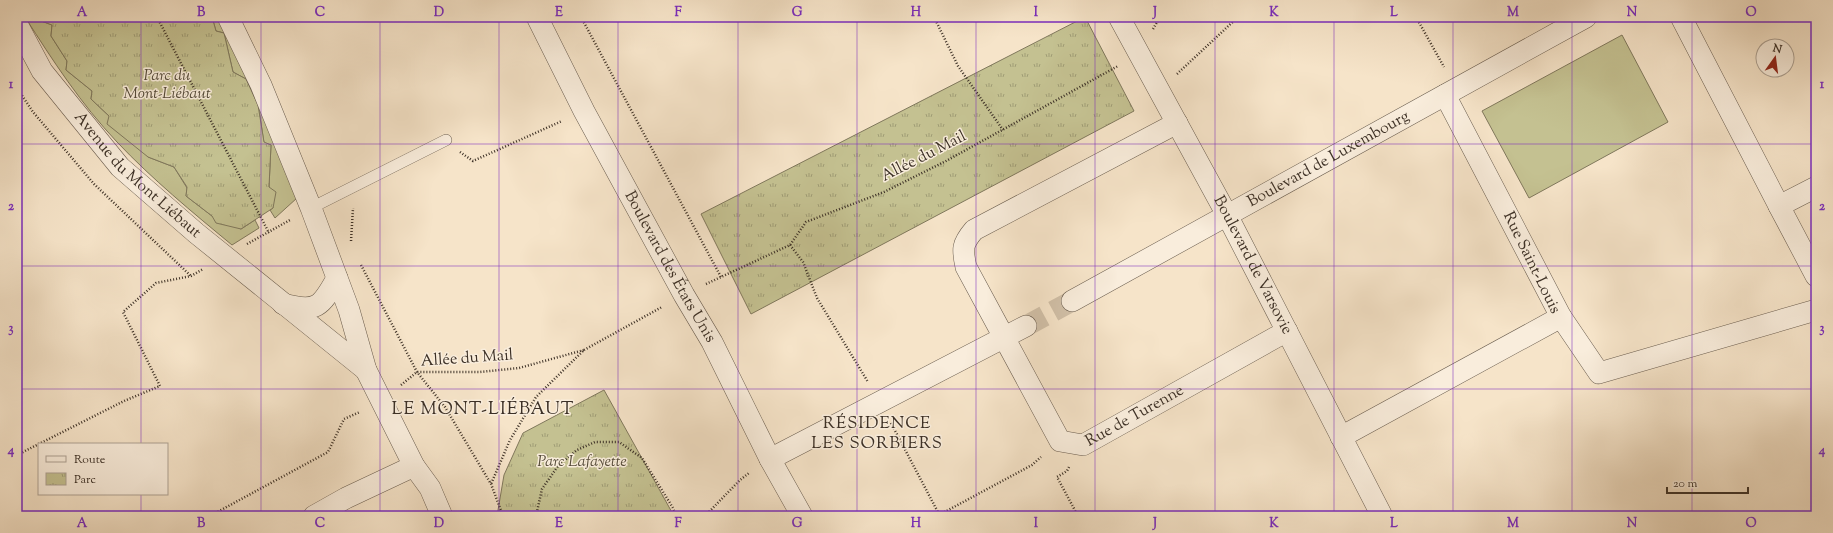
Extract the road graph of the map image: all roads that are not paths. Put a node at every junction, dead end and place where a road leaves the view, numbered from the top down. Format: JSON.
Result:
{"nodes":[{"id":1,"x":228,"y":17,"type":"edge"},
{"id":2,"x":536,"y":17,"type":"edge"},
{"id":3,"x":1120,"y":17,"type":"edge"},
{"id":4,"x":1586,"y":17,"type":"edge"},
{"id":5,"x":1681,"y":17,"type":"edge"},
{"id":6,"x":17,"y":24,"type":"edge"},
{"id":7,"x":1450,"y":92,"type":"junction"},
{"id":8,"x":1177,"y":123,"type":"junction"},
{"id":9,"x":446,"y":140,"type":"road end"},
{"id":10,"x":1816,"y":187,"type":"edge"},
{"id":11,"x":1779,"y":206,"type":"junction"},
{"id":12,"x":311,"y":208,"type":"junction"},
{"id":13,"x":1227,"y":215,"type":"junction"},
{"id":14,"x":1816,"y":276,"type":"edge"},
{"id":15,"x":337,"y":278,"type":"junction"},
{"id":16,"x":1072,"y":301,"type":"tunnel mouth"},
{"id":17,"x":282,"y":304,"type":"junction"},
{"id":18,"x":1816,"y":310,"type":"edge"},
{"id":19,"x":1561,"y":317,"type":"junction"},
{"id":20,"x":1026,"y":326,"type":"tunnel mouth"},
{"id":21,"x":1287,"y":332,"type":"junction"},
{"id":22,"x":1005,"y":338,"type":"junction"},
{"id":23,"x":366,"y":370,"type":"junction"},
{"id":24,"x":1341,"y":437,"type":"junction"},
{"id":25,"x":770,"y":459,"type":"junction"},
{"id":26,"x":414,"y":466,"type":"junction"},
{"id":27,"x":314,"y":516,"type":"edge"},
{"id":28,"x":442,"y":516,"type":"edge"},
{"id":29,"x":802,"y":516,"type":"edge"},
{"id":30,"x":1382,"y":516,"type":"edge"}],
"edges":[{"from":1,"to":12,"type":"street","name":"Avenue du Mont Liébaut"},
{"from":2,"to":25,"type":"street","name":"Boulevard des États Unis"},
{"from":3,"to":8,"type":"street","name":"Boulevard de Varsovie"},
{"from":4,"to":7,"type":"street","name":"Boulevard de Luxembourg"},
{"from":5,"to":11,"type":"street"},
{"from":6,"to":17,"type":"street","name":"Avenue du Mont Liébaut"},
{"from":7,"to":13,"type":"street","name":"Boulevard de Luxembourg"},
{"from":7,"to":19,"type":"street","name":"Rue Saint-Louis"},
{"from":8,"to":13,"type":"street","name":"Boulevard de Varsovie"},
{"from":8,"to":22,"type":"street","name":"Rue de Turenne"},
{"from":9,"to":12,"type":"lane"},
{"from":10,"to":11,"type":"street"},
{"from":11,"to":14,"type":"street"},
{"from":12,"to":15,"type":"street","name":"Avenue du Mont Liébaut"},
{"from":13,"to":16,"type":"street","name":"Boulevard de Luxembourg"},
{"from":13,"to":21,"type":"street","name":"Boulevard de Varsovie"},
{"from":15,"to":17,"type":"street","name":"Avenue du Mont Liébaut"},
{"from":15,"to":23,"type":"street","name":"Avenue du Mont Liébaut"},
{"from":17,"to":23,"type":"street","name":"Avenue du Mont Liébaut"},
{"from":18,"to":19,"type":"street"},
{"from":19,"to":24,"type":"street","name":"Rue Saint-Louis"},
{"from":20,"to":22,"type":"street"},
{"from":21,"to":22,"type":"street","name":"Rue de Turenne"},
{"from":21,"to":24,"type":"street","name":"Boulevard de Varsovie"},
{"from":22,"to":25,"type":"street"},
{"from":23,"to":26,"type":"street","name":"Avenue du Mont Liébaut"},
{"from":24,"to":30,"type":"street","name":"Boulevard de Varsovie"},
{"from":25,"to":29,"type":"street","name":"Boulevard des États Unis"},
{"from":26,"to":27,"type":"street"},
{"from":26,"to":28,"type":"street","name":"Avenue du Mont Liébaut"}]}
